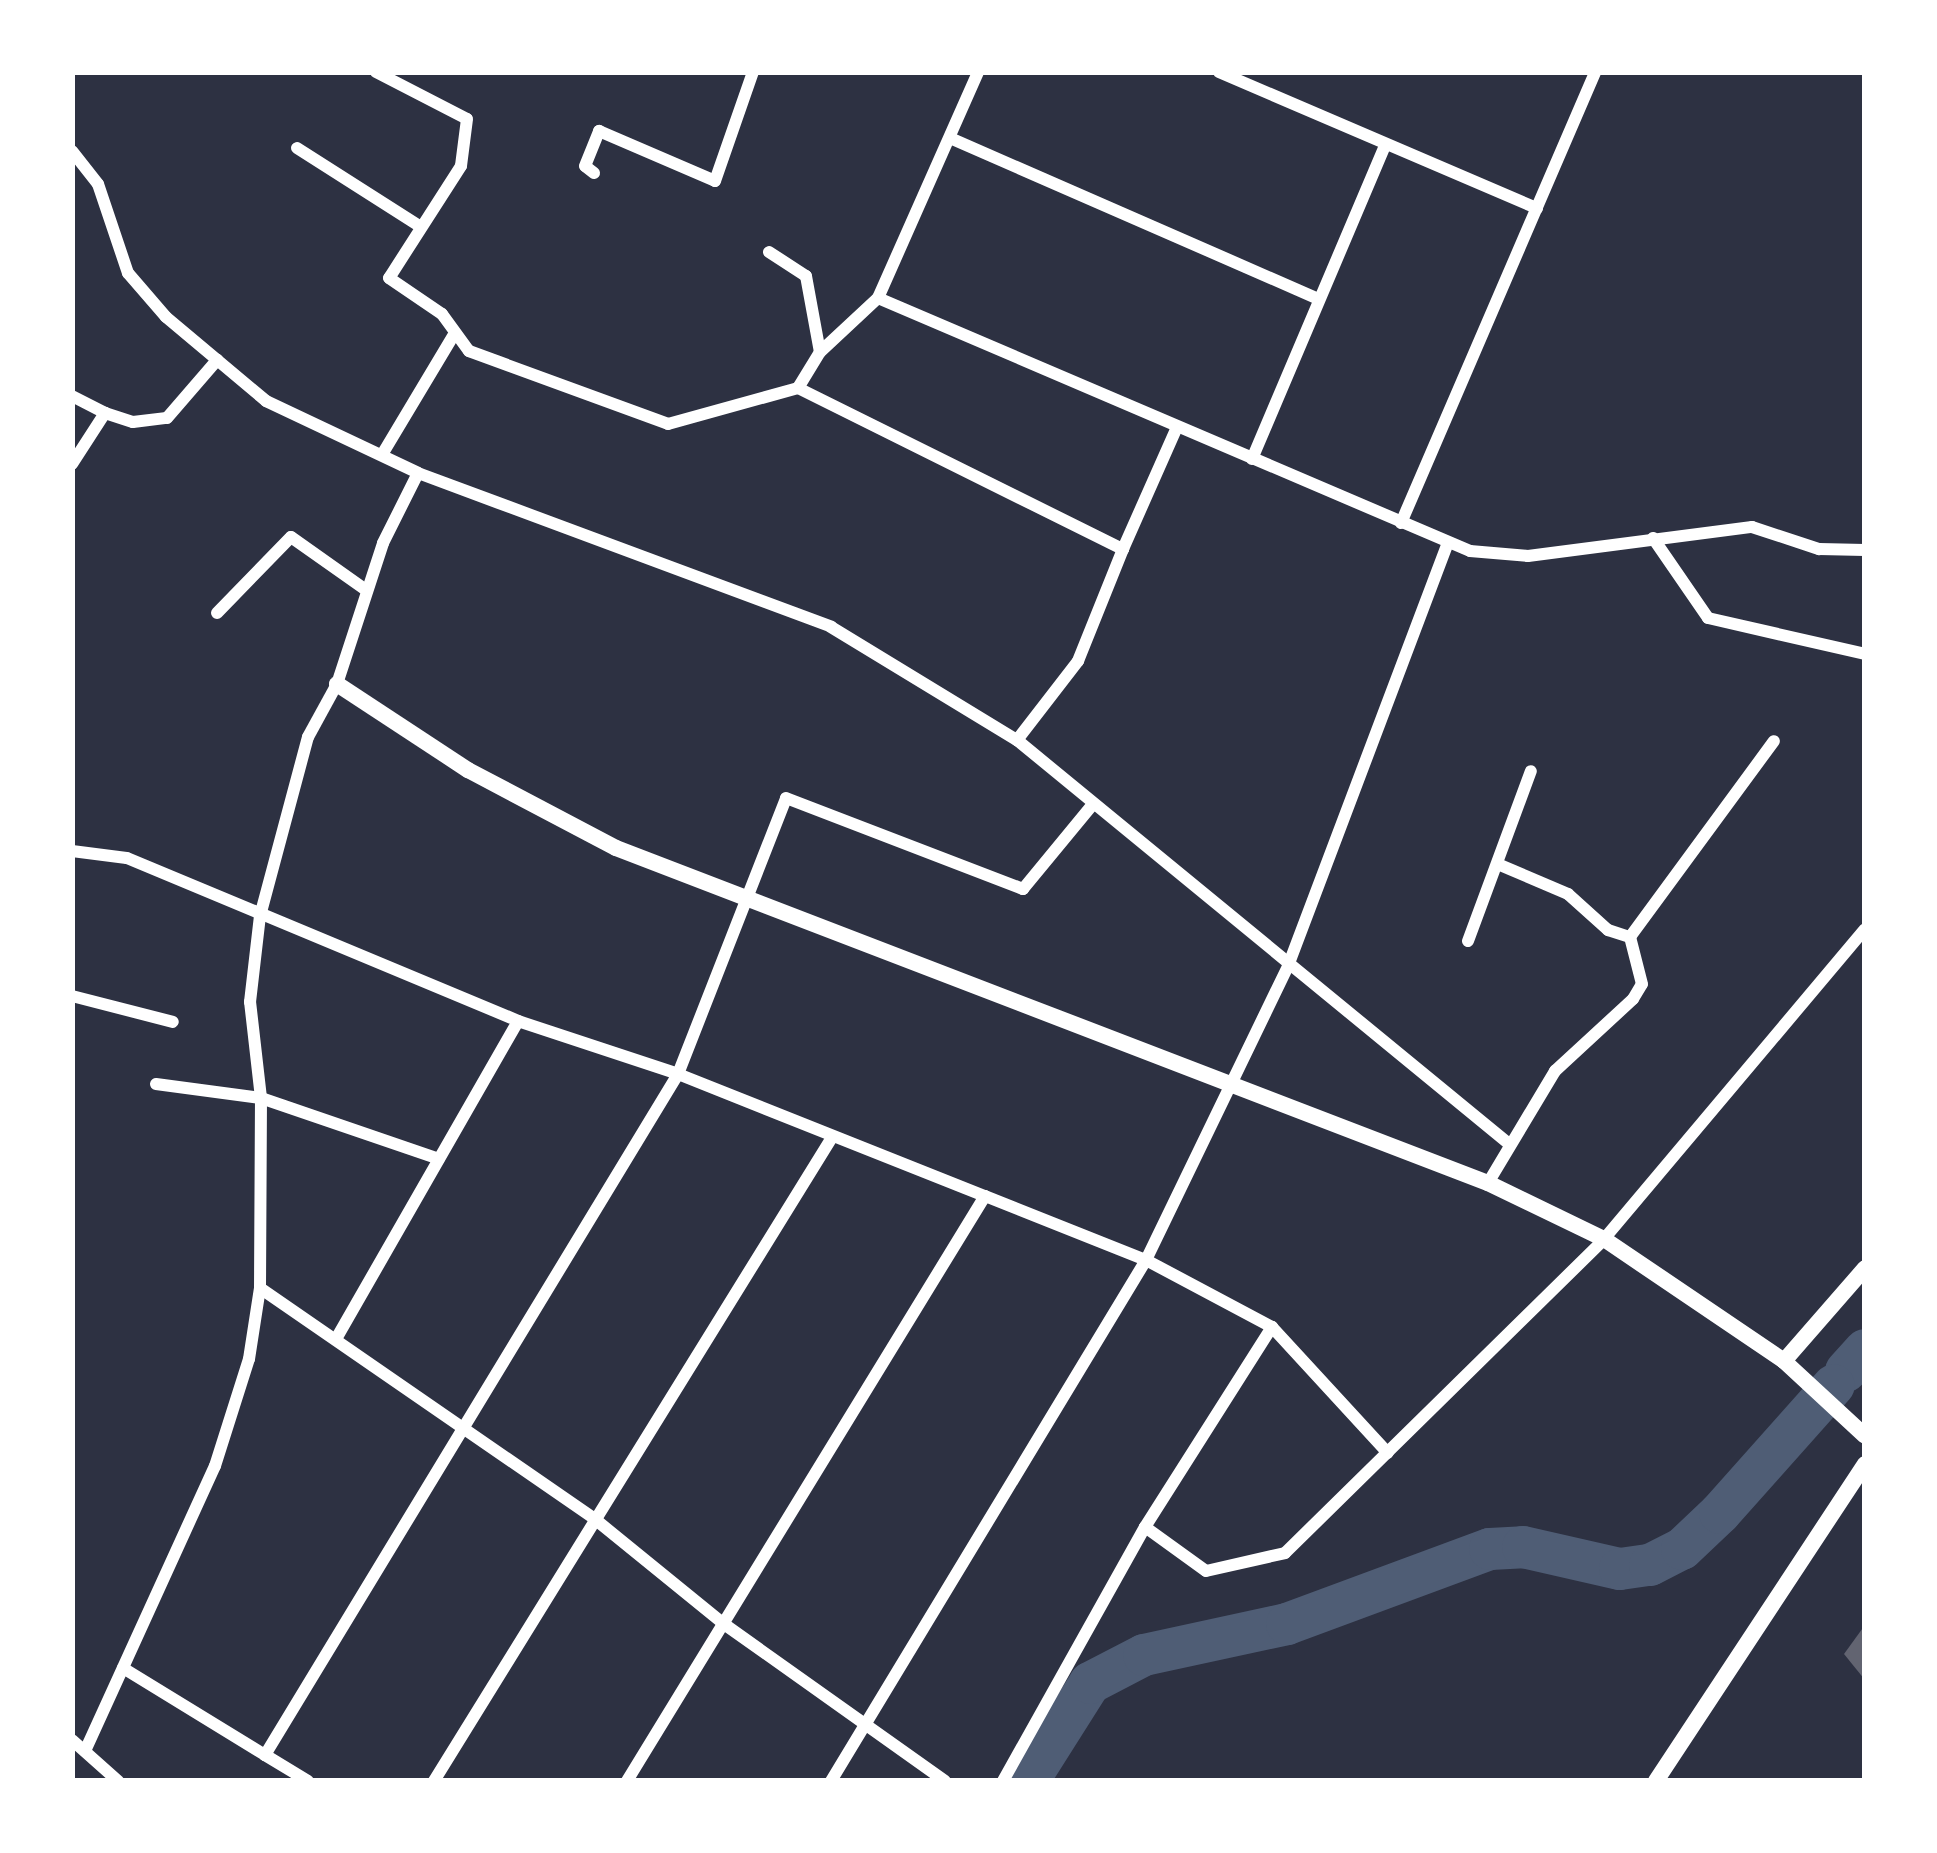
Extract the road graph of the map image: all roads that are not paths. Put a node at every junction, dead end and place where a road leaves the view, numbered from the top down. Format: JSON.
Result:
{"nodes":[{"id":1,"x":376,"y":72,"type":"edge"},
{"id":2,"x":753,"y":72,"type":"edge"},
{"id":3,"x":979,"y":72,"type":"edge"},
{"id":4,"x":1219,"y":72,"type":"edge"},
{"id":5,"x":1595,"y":72,"type":"edge"},
{"id":6,"x":1239,"y":76,"type":"edge"},
{"id":7,"x":950,"y":138,"type":"junction"},
{"id":8,"x":1386,"y":144,"type":"junction"},
{"id":9,"x":297,"y":148,"type":"dead end"},
{"id":10,"x":72,"y":151,"type":"edge"},
{"id":11,"x":594,"y":173,"type":"dead end"},
{"id":12,"x":1537,"y":208,"type":"junction"},
{"id":13,"x":421,"y":227,"type":"junction"},
{"id":14,"x":769,"y":252,"type":"dead end"},
{"id":15,"x":878,"y":298,"type":"junction"},
{"id":16,"x":1318,"y":299,"type":"junction"},
{"id":17,"x":453,"y":336,"type":"junction"},
{"id":18,"x":820,"y":352,"type":"junction"},
{"id":19,"x":217,"y":360,"type":"junction"},
{"id":20,"x":798,"y":388,"type":"junction"},
{"id":21,"x":72,"y":395,"type":"edge"},
{"id":22,"x":105,"y":413,"type":"junction"},
{"id":23,"x":1177,"y":427,"type":"junction"},
{"id":24,"x":383,"y":453,"type":"junction"},
{"id":25,"x":1252,"y":459,"type":"junction"},
{"id":26,"x":72,"y":464,"type":"edge"},
{"id":27,"x":418,"y":473,"type":"junction"},
{"id":28,"x":1401,"y":523,"type":"junction"},
{"id":29,"x":1654,"y":538,"type":"junction"},
{"id":30,"x":1448,"y":544,"type":"junction"},
{"id":31,"x":1123,"y":549,"type":"junction"},
{"id":32,"x":1865,"y":550,"type":"edge"},
{"id":33,"x":366,"y":590,"type":"junction"},
{"id":34,"x":217,"y":613,"type":"dead end"},
{"id":35,"x":1865,"y":654,"type":"edge"},
{"id":36,"x":338,"y":683,"type":"junction"},
{"id":37,"x":1017,"y":740,"type":"junction"},
{"id":38,"x":1774,"y":741,"type":"dead end"},
{"id":39,"x":1531,"y":771,"type":"dead end"},
{"id":40,"x":1093,"y":804,"type":"junction"},
{"id":41,"x":72,"y":851,"type":"edge"},
{"id":42,"x":1500,"y":866,"type":"junction"},
{"id":43,"x":748,"y":899,"type":"junction"},
{"id":44,"x":260,"y":916,"type":"junction"},
{"id":45,"x":1865,"y":929,"type":"edge"},
{"id":46,"x":1630,"y":937,"type":"junction"},
{"id":47,"x":1468,"y":941,"type":"dead end"},
{"id":48,"x":1288,"y":966,"type":"junction"},
{"id":49,"x":72,"y":997,"type":"edge"},
{"id":50,"x":518,"y":1021,"type":"junction"},
{"id":51,"x":173,"y":1022,"type":"dead end"},
{"id":52,"x":678,"y":1075,"type":"junction"},
{"id":53,"x":1231,"y":1082,"type":"junction"},
{"id":54,"x":156,"y":1084,"type":"dead end"},
{"id":55,"x":261,"y":1098,"type":"junction"},
{"id":56,"x":831,"y":1139,"type":"junction"},
{"id":57,"x":1508,"y":1143,"type":"junction"},
{"id":58,"x":439,"y":1159,"type":"junction"},
{"id":59,"x":1488,"y":1183,"type":"junction"},
{"id":60,"x":985,"y":1196,"type":"junction"},
{"id":61,"x":1604,"y":1238,"type":"junction"},
{"id":62,"x":1146,"y":1260,"type":"junction"},
{"id":63,"x":1865,"y":1268,"type":"edge"},
{"id":64,"x":260,"y":1288,"type":"junction"},
{"id":65,"x":1272,"y":1327,"type":"junction"},
{"id":66,"x":336,"y":1339,"type":"junction"},
{"id":67,"x":1790,"y":1367,"type":"junction"},
{"id":68,"x":469,"y":1429,"type":"junction"},
{"id":69,"x":1865,"y":1436,"type":"edge"},
{"id":70,"x":1388,"y":1453,"type":"junction"},
{"id":71,"x":1865,"y":1464,"type":"edge"},
{"id":72,"x":596,"y":1520,"type":"junction"},
{"id":73,"x":1145,"y":1527,"type":"junction"},
{"id":74,"x":724,"y":1624,"type":"junction"},
{"id":75,"x":123,"y":1668,"type":"junction"},
{"id":76,"x":866,"y":1724,"type":"junction"},
{"id":77,"x":72,"y":1740,"type":"edge"},
{"id":78,"x":85,"y":1751,"type":"junction"},
{"id":79,"x":265,"y":1755,"type":"junction"},
{"id":80,"x":118,"y":1781,"type":"edge"},
{"id":81,"x":308,"y":1781,"type":"edge"},
{"id":82,"x":434,"y":1781,"type":"edge"},
{"id":83,"x":627,"y":1781,"type":"edge"},
{"id":84,"x":832,"y":1781,"type":"edge"},
{"id":85,"x":946,"y":1781,"type":"edge"},
{"id":86,"x":1004,"y":1781,"type":"edge"},
{"id":87,"x":1656,"y":1781,"type":"edge"}],
"edges":[{"from":1,"to":13,"type":"street"},
{"from":2,"to":11,"type":"street"},
{"from":3,"to":7,"type":"street"},
{"from":4,"to":6,"type":"street"},
{"from":5,"to":12,"type":"street"},
{"from":6,"to":8,"type":"street"},
{"from":7,"to":15,"type":"street"},
{"from":7,"to":16,"type":"street"},
{"from":8,"to":12,"type":"street"},
{"from":8,"to":16,"type":"street"},
{"from":9,"to":13,"type":"street"},
{"from":10,"to":19,"type":"street"},
{"from":12,"to":28,"type":"street"},
{"from":13,"to":17,"type":"street"},
{"from":14,"to":18,"type":"street"},
{"from":15,"to":18,"type":"street"},
{"from":15,"to":23,"type":"street"},
{"from":16,"to":25,"type":"street"},
{"from":17,"to":20,"type":"street"},
{"from":17,"to":24,"type":"street"},
{"from":18,"to":20,"type":"street"},
{"from":19,"to":22,"type":"street"},
{"from":19,"to":24,"type":"street"},
{"from":20,"to":31,"type":"street"},
{"from":21,"to":22,"type":"street"},
{"from":22,"to":26,"type":"street"},
{"from":23,"to":25,"type":"street"},
{"from":23,"to":31,"type":"street"},
{"from":24,"to":27,"type":"street"},
{"from":25,"to":28,"type":"street"},
{"from":27,"to":33,"type":"street"},
{"from":27,"to":37,"type":"street"},
{"from":28,"to":30,"type":"street"},
{"from":29,"to":30,"type":"street"},
{"from":29,"to":32,"type":"street"},
{"from":29,"to":35,"type":"street"},
{"from":30,"to":48,"type":"street"},
{"from":31,"to":37,"type":"street"},
{"from":33,"to":34,"type":"street"},
{"from":33,"to":36,"type":"street"},
{"from":36,"to":43,"type":"street"},
{"from":36,"to":44,"type":"street"},
{"from":37,"to":40,"type":"street"},
{"from":38,"to":46,"type":"street"},
{"from":39,"to":42,"type":"street"},
{"from":40,"to":43,"type":"street"},
{"from":40,"to":48,"type":"street"},
{"from":41,"to":44,"type":"street"},
{"from":42,"to":46,"type":"street"},
{"from":42,"to":47,"type":"street"},
{"from":43,"to":52,"type":"street"},
{"from":43,"to":53,"type":"street"},
{"from":44,"to":50,"type":"street"},
{"from":44,"to":55,"type":"street"},
{"from":45,"to":61,"type":"street"},
{"from":46,"to":57,"type":"street"},
{"from":48,"to":53,"type":"street"},
{"from":48,"to":57,"type":"street"},
{"from":49,"to":51,"type":"street"},
{"from":50,"to":52,"type":"street"},
{"from":50,"to":58,"type":"street"},
{"from":52,"to":56,"type":"street"},
{"from":52,"to":68,"type":"street"},
{"from":53,"to":59,"type":"street"},
{"from":53,"to":62,"type":"street"},
{"from":54,"to":55,"type":"street"},
{"from":55,"to":58,"type":"street"},
{"from":55,"to":64,"type":"street"},
{"from":56,"to":60,"type":"street"},
{"from":56,"to":72,"type":"street"},
{"from":57,"to":59,"type":"street"},
{"from":58,"to":66,"type":"street"},
{"from":59,"to":61,"type":"street"},
{"from":60,"to":62,"type":"street"},
{"from":60,"to":74,"type":"street"},
{"from":61,"to":67,"type":"street"},
{"from":61,"to":70,"type":"street"},
{"from":62,"to":65,"type":"street"},
{"from":62,"to":76,"type":"street"},
{"from":63,"to":67,"type":"street"},
{"from":64,"to":66,"type":"street"},
{"from":64,"to":75,"type":"street"},
{"from":65,"to":70,"type":"street"},
{"from":65,"to":73,"type":"street"},
{"from":66,"to":68,"type":"street"},
{"from":67,"to":69,"type":"street"},
{"from":68,"to":72,"type":"street"},
{"from":68,"to":79,"type":"street"},
{"from":70,"to":73,"type":"street"},
{"from":71,"to":87,"type":"street"},
{"from":72,"to":74,"type":"street"},
{"from":72,"to":82,"type":"street"},
{"from":73,"to":86,"type":"street"},
{"from":74,"to":76,"type":"street"},
{"from":74,"to":83,"type":"street"},
{"from":75,"to":78,"type":"street"},
{"from":75,"to":79,"type":"street"},
{"from":76,"to":84,"type":"street"},
{"from":76,"to":85,"type":"street"},
{"from":77,"to":78,"type":"street"},
{"from":78,"to":80,"type":"street"},
{"from":79,"to":81,"type":"street"}]}
